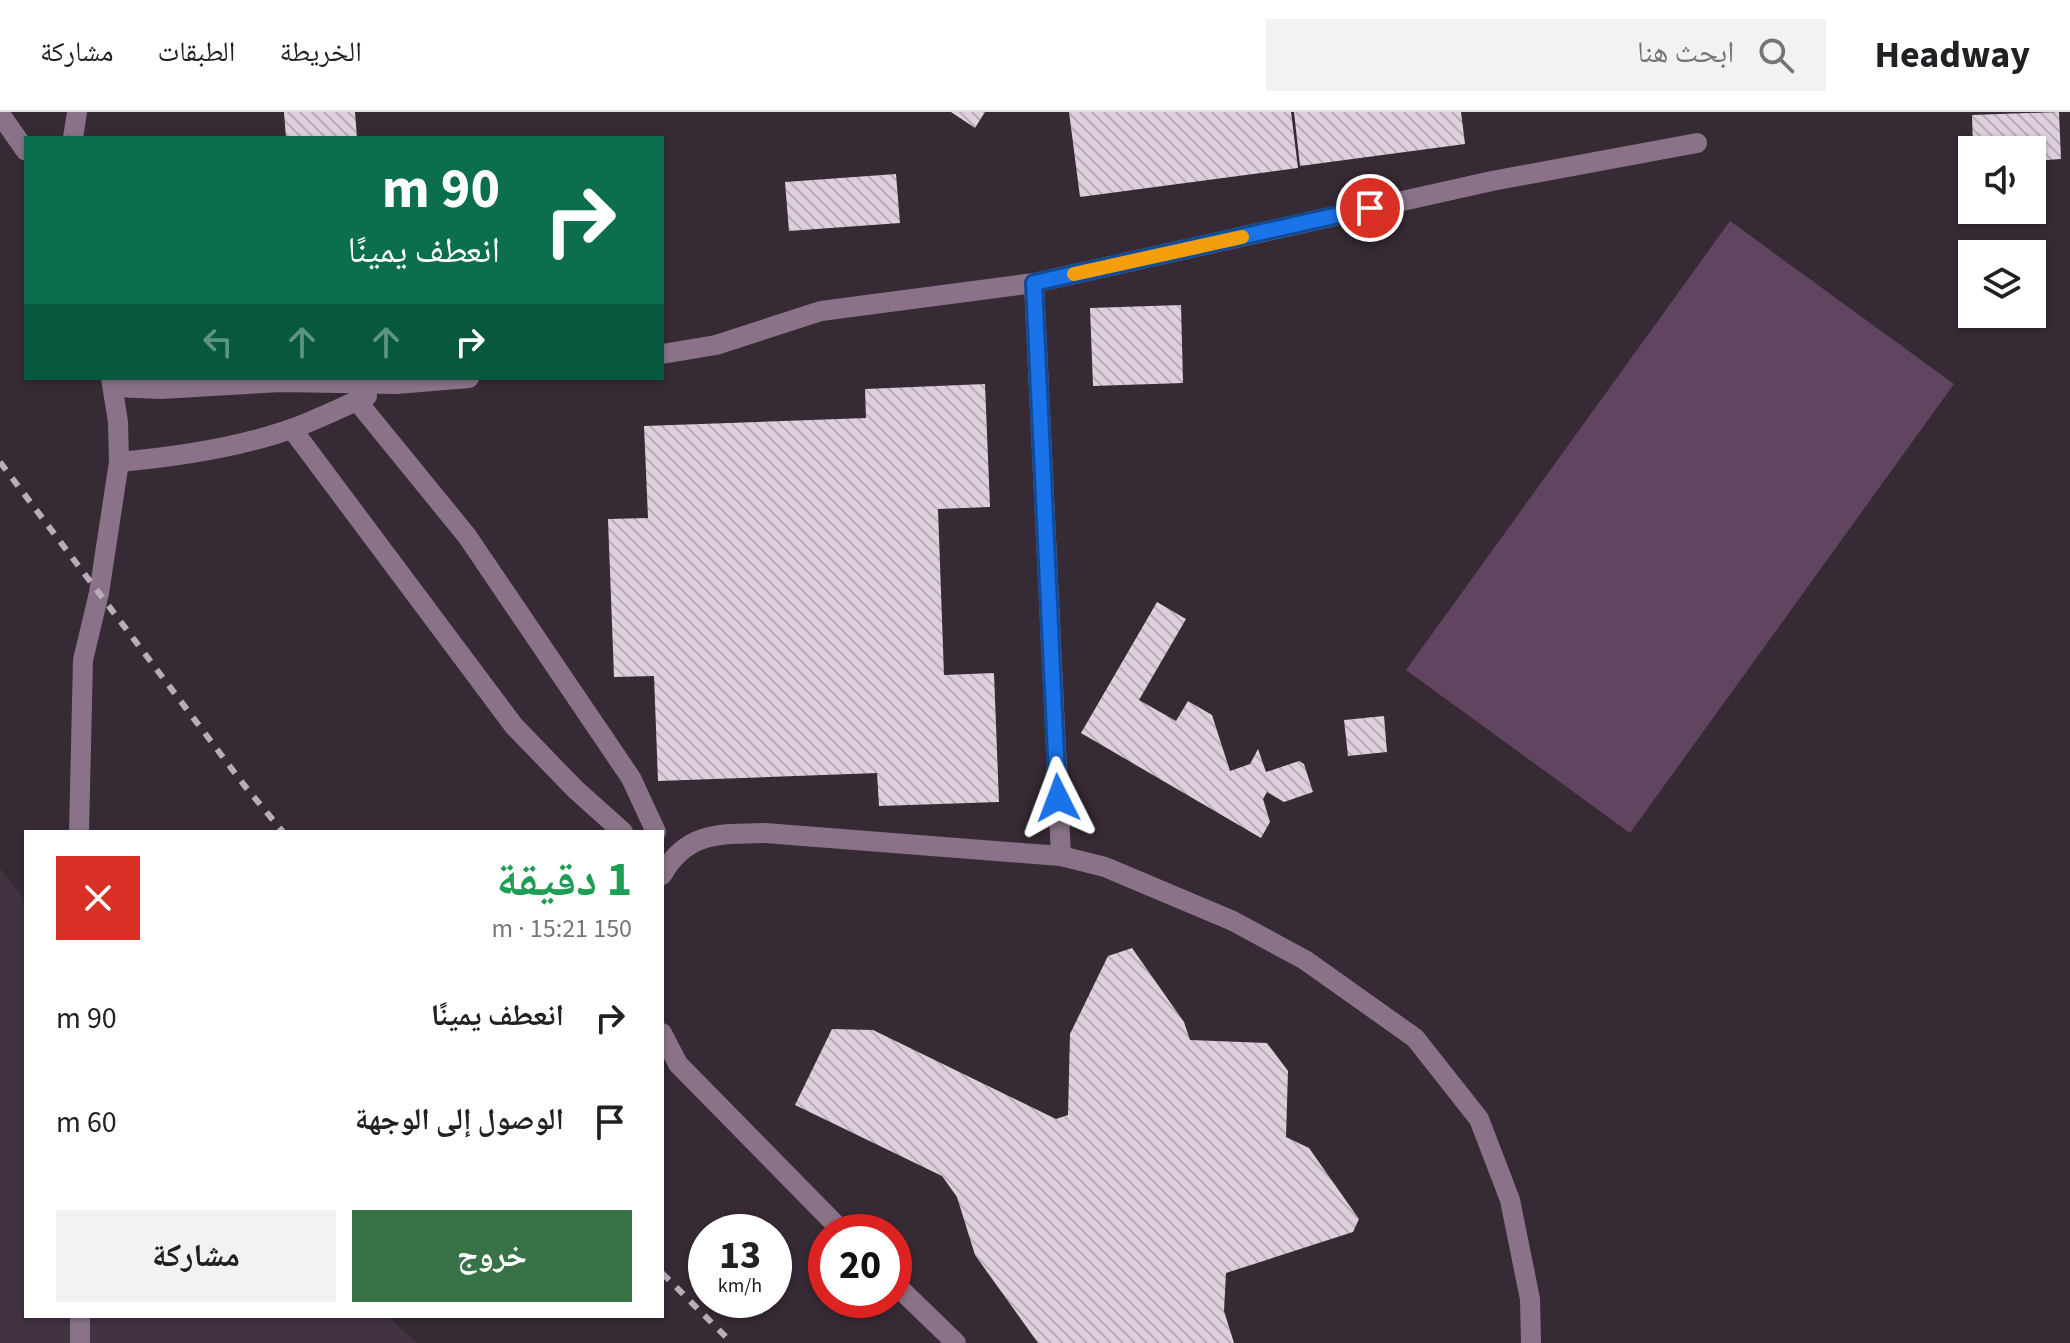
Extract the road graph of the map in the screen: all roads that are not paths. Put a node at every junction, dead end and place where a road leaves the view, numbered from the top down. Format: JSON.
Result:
{"nodes":[{"id":1,"x":77,"y":112,"type":"edge"},
{"id":2,"x":0,"y":114,"type":"edge"},
{"id":3,"x":73,"y":136,"type":"edge"},
{"id":4,"x":1697,"y":143,"type":"dead end"},
{"id":5,"x":24,"y":148,"type":"edge"},
{"id":6,"x":1034,"y":283,"type":"junction"},
{"id":7,"x":664,"y":354,"type":"edge"},
{"id":8,"x":445,"y":380,"type":"edge"},
{"id":9,"x":112,"y":383,"type":"edge"},
{"id":10,"x":396,"y":384,"type":"junction"},
{"id":11,"x":357,"y":401,"type":"junction"},
{"id":12,"x":292,"y":429,"type":"junction"},
{"id":13,"x":119,"y":462,"type":"junction"},
{"id":14,"x":79,"y":830,"type":"edge"},
{"id":15,"x":621,"y":830,"type":"edge"},
{"id":16,"x":655,"y":830,"type":"edge"},
{"id":17,"x":668,"y":850,"type":"edge"},
{"id":18,"x":1061,"y":856,"type":"junction"},
{"id":19,"x":664,"y":1037,"type":"edge"},
{"id":20,"x":825,"y":1214,"type":"edge"},
{"id":21,"x":912,"y":1300,"type":"edge"},
{"id":22,"x":80,"y":1318,"type":"edge"},
{"id":23,"x":80,"y":1343,"type":"edge"},
{"id":24,"x":956,"y":1343,"type":"edge"},
{"id":25,"x":1531,"y":1343,"type":"edge"}],
"edges":[{"from":1,"to":3,"type":"street"},
{"from":2,"to":5,"type":"street"},
{"from":4,"to":6,"type":"street"},
{"from":6,"to":7,"type":"street"},
{"from":6,"to":18,"type":"street"},
{"from":8,"to":10,"type":"street"},
{"from":9,"to":10,"type":"street"},
{"from":9,"to":13,"type":"street"},
{"from":10,"to":11,"type":"street"},
{"from":11,"to":12,"type":"street"},
{"from":11,"to":16,"type":"street"},
{"from":12,"to":13,"type":"street"},
{"from":12,"to":15,"type":"street"},
{"from":13,"to":14,"type":"street"},
{"from":17,"to":18,"type":"street"},
{"from":18,"to":25,"type":"street"},
{"from":19,"to":20,"type":"street"},
{"from":21,"to":24,"type":"street"},
{"from":22,"to":23,"type":"street"}]}
